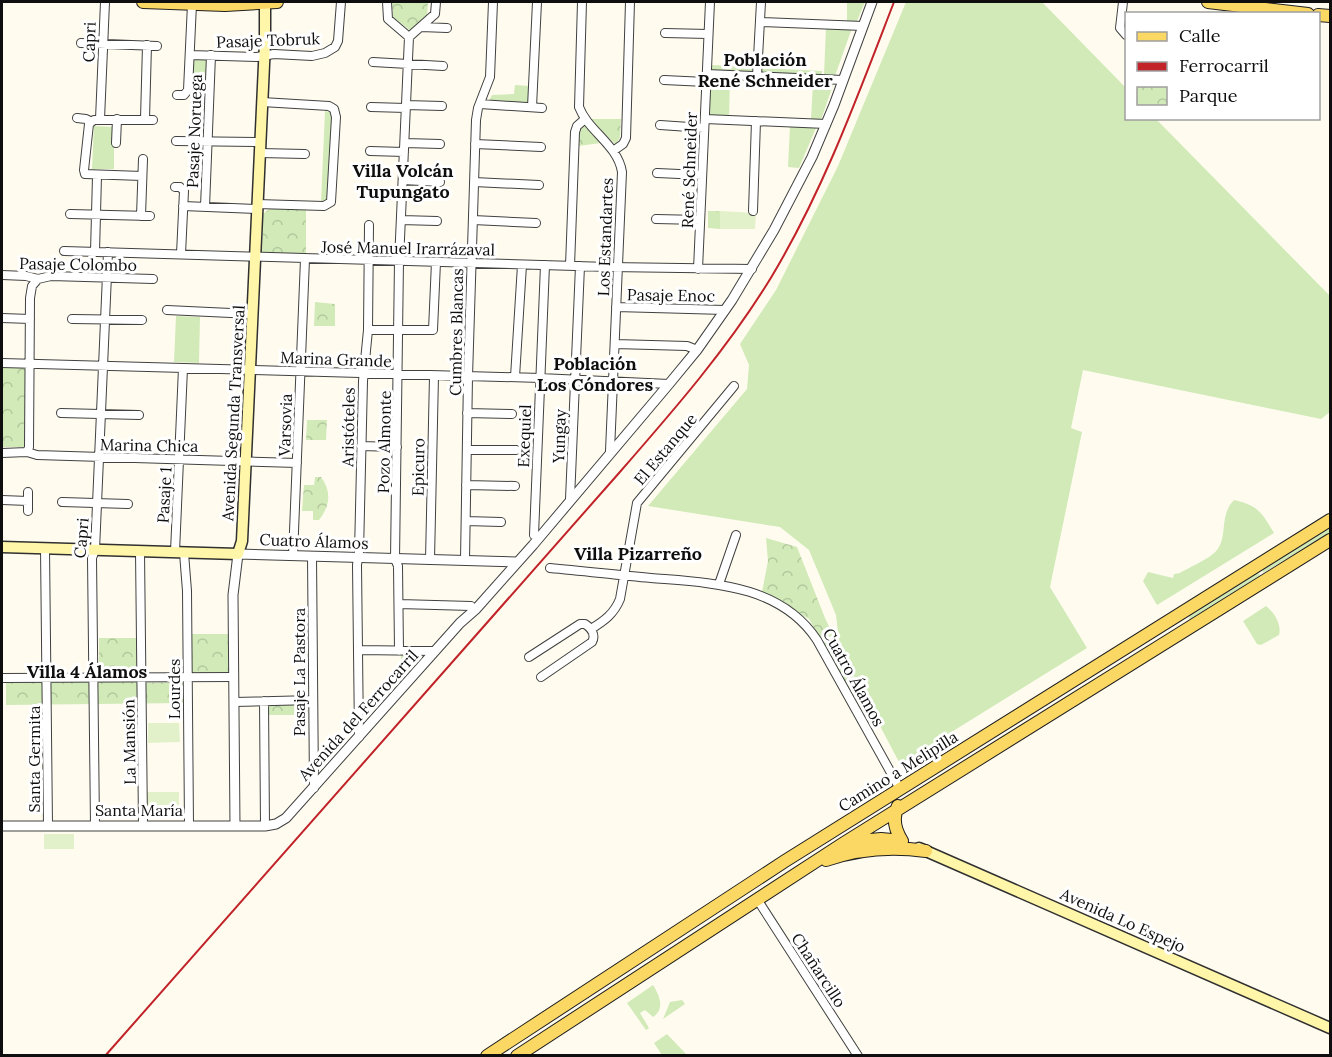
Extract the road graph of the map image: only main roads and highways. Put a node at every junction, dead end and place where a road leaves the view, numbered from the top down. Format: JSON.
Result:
{"nodes":[{"id":1,"x":143,"y":2,"type":"edge"},
{"id":2,"x":265,"y":2,"type":"edge"},
{"id":3,"x":277,"y":2,"type":"edge"},
{"id":4,"x":1208,"y":2,"type":"edge"},
{"id":5,"x":1291,"y":12,"type":"edge"},
{"id":6,"x":1330,"y":520,"type":"edge"},
{"id":7,"x":1330,"y":540,"type":"edge"},
{"id":8,"x":2,"y":547,"type":"edge"},
{"id":9,"x":238,"y":554,"type":"joint"},
{"id":10,"x":1179,"y":614,"type":"junction"},
{"id":11,"x":1188,"y":628,"type":"junction"},
{"id":12,"x":963,"y":750,"type":"junction"},
{"id":13,"x":972,"y":764,"type":"junction"},
{"id":14,"x":914,"y":781,"type":"junction"},
{"id":15,"x":899,"y":808,"type":"junction"},
{"id":16,"x":902,"y":841,"type":"junction"},
{"id":17,"x":844,"y":843,"type":"junction"},
{"id":18,"x":921,"y":849,"type":"junction"},
{"id":19,"x":785,"y":861,"type":"junction"},
{"id":20,"x":813,"y":863,"type":"junction"},
{"id":21,"x":1330,"y":1028,"type":"edge"},
{"id":22,"x":496,"y":1053,"type":"edge"},
{"id":23,"x":517,"y":1056,"type":"edge"}],
"edges":[{"from":1,"to":2,"type":"main road"},
{"from":2,"to":3,"type":"main road"},
{"from":2,"to":9,"type":"main road","name":"Avenida Segunda Transversal"},
{"from":4,"to":5,"type":"main road"},
{"from":6,"to":10,"type":"main road","name":"Camino a Melipilla"},
{"from":7,"to":11,"type":"main road","name":"Camino a Melipilla"},
{"from":8,"to":9,"type":"main road","name":"Cuatro Álamos"},
{"from":10,"to":11,"type":"main road"},
{"from":10,"to":12,"type":"main road","name":"Camino a Melipilla"},
{"from":11,"to":13,"type":"main road","name":"Camino a Melipilla"},
{"from":12,"to":13,"type":"main road"},
{"from":12,"to":14,"type":"main road","name":"Camino a Melipilla"},
{"from":13,"to":15,"type":"main road","name":"Camino a Melipilla"},
{"from":14,"to":15,"type":"main road"},
{"from":14,"to":19,"type":"main road","name":"Camino a Melipilla"},
{"from":15,"to":16,"type":"main road"},
{"from":15,"to":17,"type":"main road","name":"Camino a Melipilla"},
{"from":15,"to":18,"type":"main road"},
{"from":16,"to":17,"type":"main road"},
{"from":16,"to":18,"type":"main road","name":"Avenida Lo Espejo"},
{"from":17,"to":19,"type":"main road"},
{"from":17,"to":20,"type":"main road","name":"Camino a Melipilla"},
{"from":18,"to":20,"type":"main road"},
{"from":18,"to":21,"type":"main road","name":"Avenida Lo Espejo"},
{"from":19,"to":22,"type":"main road","name":"Camino a Melipilla"},
{"from":20,"to":23,"type":"main road","name":"Camino a Melipilla"}]}
